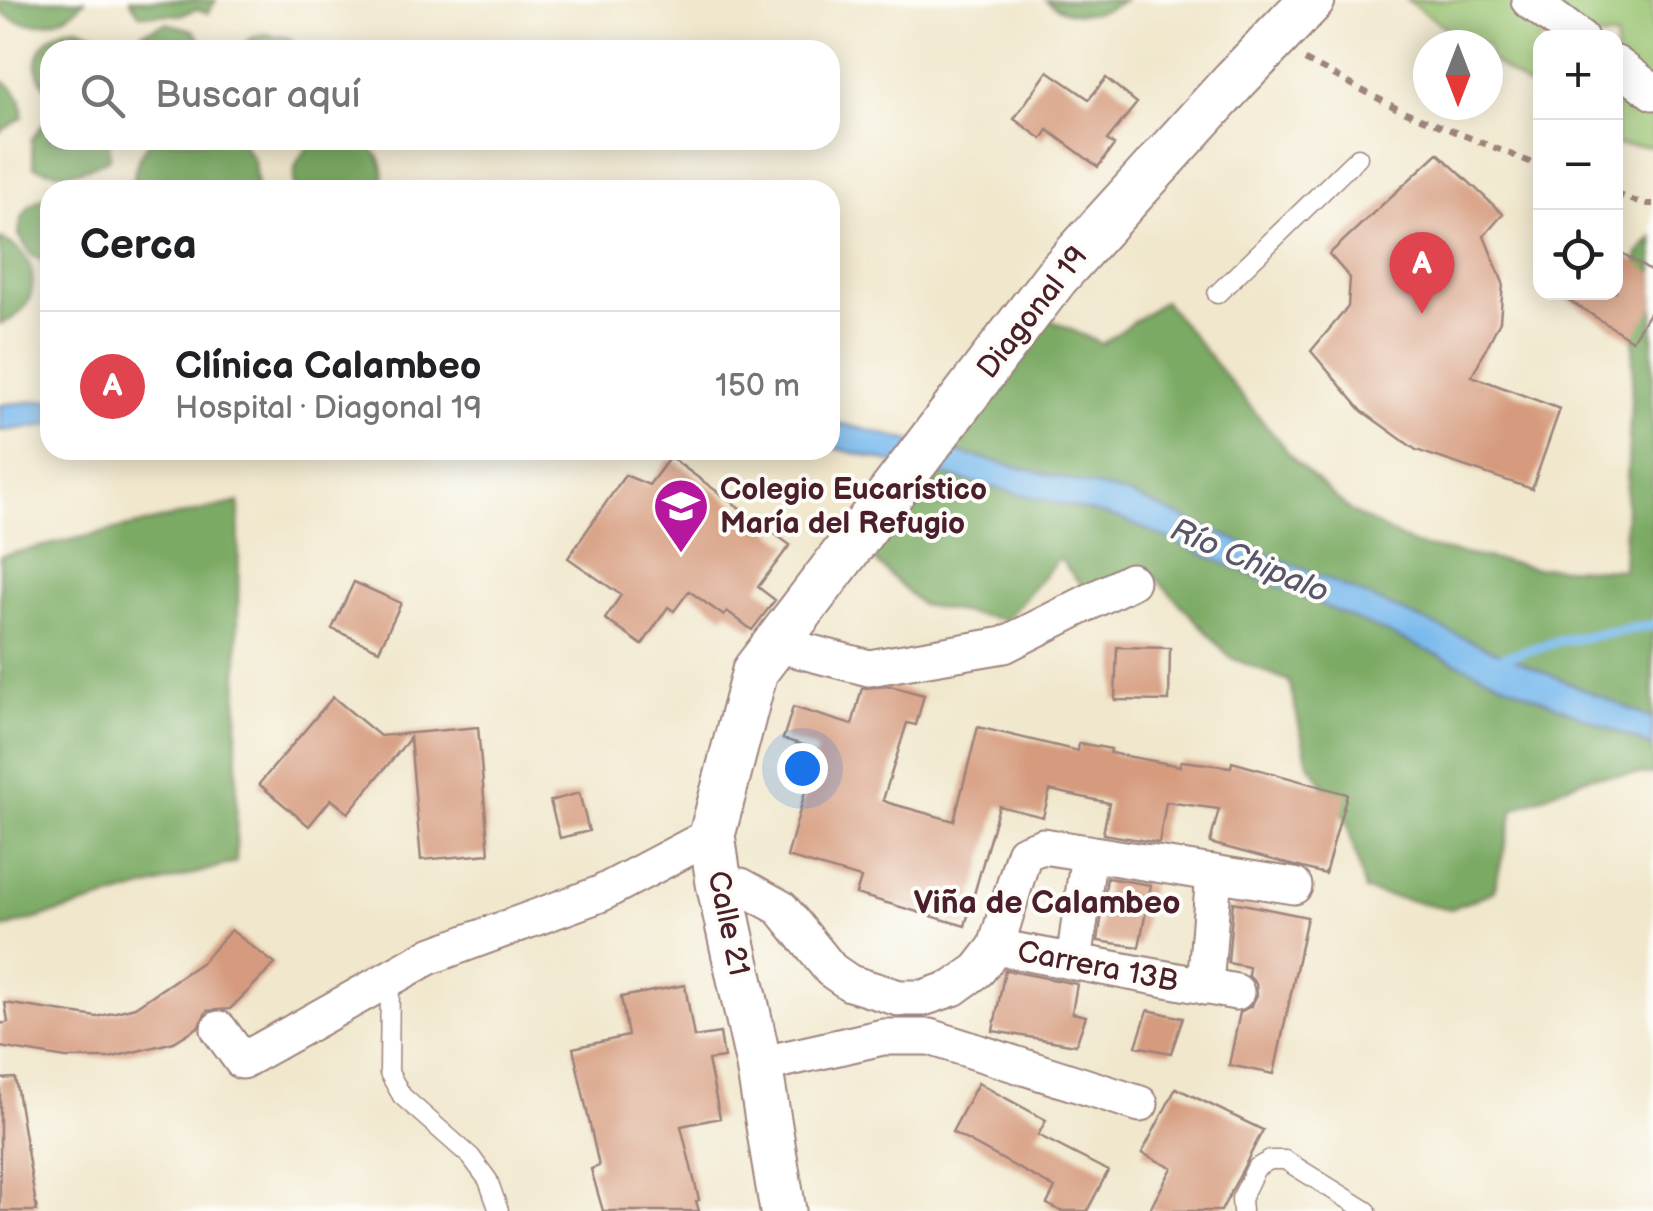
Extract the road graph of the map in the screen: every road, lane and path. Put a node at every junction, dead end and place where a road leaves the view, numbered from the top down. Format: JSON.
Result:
{"nodes":[{"id":1,"x":1312,"y":0,"type":"edge"},
{"id":2,"x":1529,"y":0,"type":"edge"},
{"id":3,"x":1569,"y":30,"type":"edge"},
{"id":4,"x":1273,"y":43,"type":"junction"},
{"id":5,"x":1623,"y":69,"type":"edge"},
{"id":6,"x":1653,"y":92,"type":"edge"},
{"id":7,"x":1358,"y":157,"type":"dead end"},
{"id":8,"x":1533,"y":163,"type":"edge"},
{"id":9,"x":1623,"y":197,"type":"edge"},
{"id":10,"x":1653,"y":204,"type":"edge"},
{"id":11,"x":1217,"y":294,"type":"dead end"},
{"id":12,"x":1131,"y":581,"type":"dead end"},
{"id":13,"x":776,"y":644,"type":"junction"},
{"id":14,"x":712,"y":835,"type":"junction"},
{"id":15,"x":1089,"y":853,"type":"junction"},
{"id":16,"x":1214,"y":873,"type":"junction"},
{"id":17,"x":719,"y":883,"type":"junction"},
{"id":18,"x":1294,"y":886,"type":"dead end"},
{"id":19,"x":996,"y":947,"type":"junction"},
{"id":20,"x":1074,"y":962,"type":"junction"},
{"id":21,"x":390,"y":976,"type":"junction"},
{"id":22,"x":220,"y":1029,"type":"dead end"},
{"id":23,"x":759,"y":1065,"type":"junction"},
{"id":24,"x":1140,"y":1104,"type":"dead end"},
{"id":25,"x":499,"y":1211,"type":"edge"},
{"id":26,"x":783,"y":1211,"type":"edge"},
{"id":27,"x":1242,"y":1211,"type":"edge"},
{"id":28,"x":1367,"y":1211,"type":"edge"}],
"edges":[{"from":1,"to":4,"type":"street","name":"Diagonal 19"},
{"from":2,"to":3,"type":"street"},
{"from":4,"to":8,"type":"path"},
{"from":4,"to":13,"type":"street","name":"Diagonal 19"},
{"from":5,"to":6,"type":"street"},
{"from":7,"to":11,"type":"lane"},
{"from":9,"to":10,"type":"path"},
{"from":12,"to":13,"type":"street"},
{"from":13,"to":14,"type":"street","name":"Calle 21"},
{"from":14,"to":17,"type":"street","name":"Calle 21"},
{"from":14,"to":21,"type":"street"},
{"from":15,"to":16,"type":"street"},
{"from":15,"to":19,"type":"street"},
{"from":15,"to":20,"type":"street"},
{"from":16,"to":18,"type":"street"},
{"from":16,"to":20,"type":"street","name":"Carrera 13B"},
{"from":17,"to":19,"type":"street","name":"Carrera 13B"},
{"from":17,"to":23,"type":"street","name":"Calle 21"},
{"from":19,"to":20,"type":"street","name":"Carrera 13B"},
{"from":21,"to":22,"type":"street"},
{"from":21,"to":25,"type":"lane"},
{"from":23,"to":24,"type":"street"},
{"from":23,"to":26,"type":"street","name":"Calle 21"},
{"from":27,"to":28,"type":"lane"}]}
